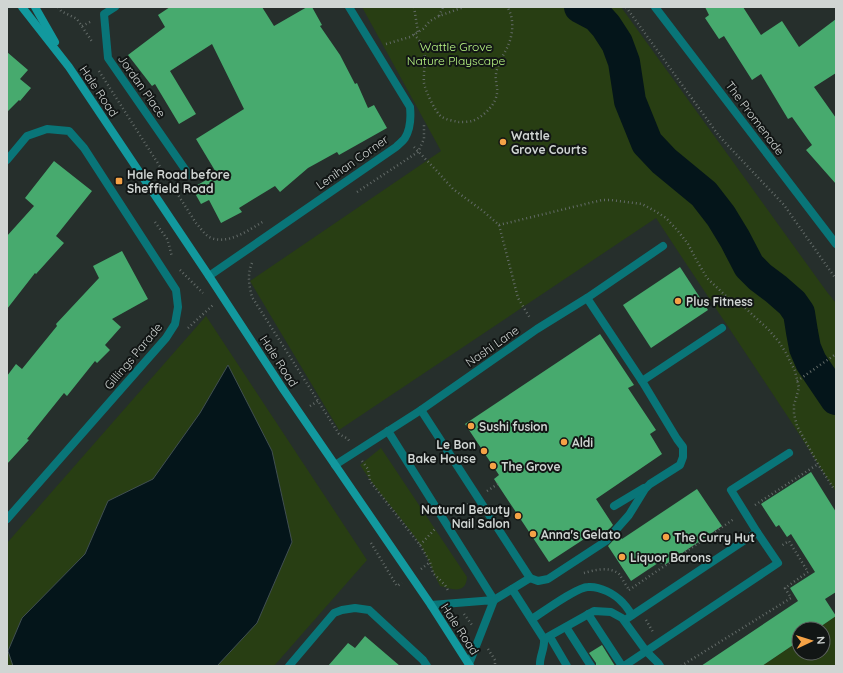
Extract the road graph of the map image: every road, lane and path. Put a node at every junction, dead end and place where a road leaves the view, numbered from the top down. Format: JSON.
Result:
{"nodes":[{"id":1,"x":22,"y":7,"type":"edge"},
{"id":2,"x":35,"y":7,"type":"edge"},
{"id":3,"x":58,"y":7,"type":"edge"},
{"id":4,"x":114,"y":7,"type":"edge"},
{"id":5,"x":349,"y":7,"type":"edge"},
{"id":6,"x":414,"y":7,"type":"edge"},
{"id":7,"x":442,"y":7,"type":"edge"},
{"id":8,"x":464,"y":7,"type":"edge"},
{"id":9,"x":507,"y":7,"type":"edge"},
{"id":10,"x":626,"y":7,"type":"edge"},
{"id":11,"x":655,"y":7,"type":"edge"},
{"id":12,"x":439,"y":16,"type":"junction"},
{"id":13,"x":418,"y":32,"type":"junction"},
{"id":14,"x":414,"y":34,"type":"junction"},
{"id":15,"x":97,"y":48,"type":"dead end"},
{"id":16,"x":374,"y":48,"type":"junction"},
{"id":17,"x":69,"y":68,"type":"junction"},
{"id":18,"x":99,"y":70,"type":"dead end"},
{"id":19,"x":424,"y":121,"type":"dead end"},
{"id":20,"x":405,"y":138,"type":"junction"},
{"id":21,"x":418,"y":152,"type":"junction"},
{"id":22,"x":7,"y":160,"type":"edge"},
{"id":23,"x":189,"y":175,"type":"dead end"},
{"id":24,"x":356,"y":193,"type":"dead end"},
{"id":25,"x":264,"y":221,"type":"dead end"},
{"id":26,"x":499,"y":225,"type":"junction"},
{"id":27,"x":836,"y":244,"type":"edge"},
{"id":28,"x":663,"y":246,"type":"dead end"},
{"id":29,"x":256,"y":257,"type":"dead end"},
{"id":30,"x":209,"y":276,"type":"junction"},
{"id":31,"x":836,"y":279,"type":"edge"},
{"id":32,"x":587,"y":298,"type":"junction"},
{"id":33,"x":722,"y":328,"type":"dead end"},
{"id":34,"x":537,"y":329,"type":"junction"},
{"id":35,"x":836,"y":354,"type":"edge"},
{"id":36,"x":642,"y":380,"type":"junction"},
{"id":37,"x":797,"y":381,"type":"junction"},
{"id":38,"x":421,"y":410,"type":"junction"},
{"id":39,"x":388,"y":431,"type":"junction"},
{"id":40,"x":356,"y":452,"type":"junction"},
{"id":41,"x":789,"y":453,"type":"dead end"},
{"id":42,"x":818,"y":464,"type":"junction"},
{"id":43,"x":335,"y":465,"type":"junction"},
{"id":44,"x":498,"y":484,"type":"dead end"},
{"id":45,"x":650,"y":484,"type":"junction"},
{"id":46,"x":834,"y":489,"type":"dead end"},
{"id":47,"x":478,"y":497,"type":"junction"},
{"id":48,"x":614,"y":506,"type":"dead end"},
{"id":49,"x":745,"y":512,"type":"junction"},
{"id":50,"x":7,"y":519,"type":"edge"},
{"id":51,"x":444,"y":520,"type":"junction"},
{"id":52,"x":757,"y":532,"type":"junction"},
{"id":53,"x":369,"y":541,"type":"dead end"},
{"id":54,"x":420,"y":545,"type":"junction"},
{"id":55,"x":530,"y":578,"type":"junction"},
{"id":56,"x":445,"y":585,"type":"dead end"},
{"id":57,"x":397,"y":586,"type":"dead end"},
{"id":58,"x":512,"y":589,"type":"junction"},
{"id":59,"x":629,"y":590,"type":"dead end"},
{"id":60,"x":494,"y":600,"type":"junction"},
{"id":61,"x":430,"y":605,"type":"junction"},
{"id":62,"x":640,"y":610,"type":"junction"},
{"id":63,"x":588,"y":614,"type":"junction"},
{"id":64,"x":632,"y":615,"type":"junction"},
{"id":65,"x":532,"y":619,"type":"junction"},
{"id":66,"x":625,"y":620,"type":"junction"},
{"id":67,"x":566,"y":627,"type":"junction"},
{"id":68,"x":547,"y":638,"type":"junction"},
{"id":69,"x":659,"y":642,"type":"junction"},
{"id":70,"x":646,"y":651,"type":"junction"},
{"id":71,"x":470,"y":665,"type":"edge"},
{"id":72,"x":290,"y":666,"type":"edge"},
{"id":73,"x":427,"y":666,"type":"edge"},
{"id":74,"x":540,"y":666,"type":"edge"},
{"id":75,"x":568,"y":666,"type":"edge"},
{"id":76,"x":591,"y":666,"type":"edge"},
{"id":77,"x":623,"y":666,"type":"edge"},
{"id":78,"x":660,"y":666,"type":"edge"}],
"edges":[{"from":1,"to":17,"type":"main road","name":"Hale Road"},
{"from":2,"to":17,"type":"main road","name":"Hale Road"},
{"from":3,"to":15,"type":"path"},
{"from":4,"to":23,"type":"street","name":"Jordan Place"},
{"from":5,"to":16,"type":"street","name":"Lenihan Corner"},
{"from":6,"to":13,"type":"path"},
{"from":7,"to":12,"type":"path"},
{"from":8,"to":12,"type":"path"},
{"from":9,"to":14,"type":"path"},
{"from":10,"to":31,"type":"path"},
{"from":11,"to":27,"type":"street","name":"The Promenade"},
{"from":12,"to":13,"type":"path"},
{"from":13,"to":14,"type":"path"},
{"from":14,"to":16,"type":"path"},
{"from":16,"to":20,"type":"street","name":"Lenihan Corner"},
{"from":17,"to":30,"type":"main road","name":"Hale Road"},
{"from":18,"to":25,"type":"path"},
{"from":19,"to":21,"type":"path"},
{"from":20,"to":21,"type":"path"},
{"from":20,"to":30,"type":"street","name":"Lenihan Corner"},
{"from":21,"to":24,"type":"path"},
{"from":21,"to":26,"type":"path"},
{"from":22,"to":50,"type":"street","name":"Gillings Parade"},
{"from":26,"to":34,"type":"path"},
{"from":26,"to":37,"type":"path"},
{"from":28,"to":32,"type":"street","name":"Nashi Lane"},
{"from":29,"to":40,"type":"path"},
{"from":30,"to":43,"type":"main road","name":"Hale Road"},
{"from":32,"to":34,"type":"street","name":"Nashi Lane"},
{"from":32,"to":36,"type":"street"},
{"from":33,"to":36,"type":"street"},
{"from":34,"to":38,"type":"street","name":"Nashi Lane"},
{"from":35,"to":37,"type":"path"},
{"from":36,"to":45,"type":"street"},
{"from":37,"to":42,"type":"path"},
{"from":38,"to":39,"type":"street","name":"Nashi Lane"},
{"from":38,"to":47,"type":"street"},
{"from":39,"to":40,"type":"street","name":"Nashi Lane"},
{"from":39,"to":51,"type":"street"},
{"from":40,"to":43,"type":"street","name":"Nashi Lane"},
{"from":40,"to":54,"type":"path"},
{"from":41,"to":49,"type":"street"},
{"from":42,"to":46,"type":"path"},
{"from":42,"to":49,"type":"path"},
{"from":43,"to":61,"type":"main road","name":"Hale Road"},
{"from":44,"to":47,"type":"path"},
{"from":45,"to":48,"type":"street"},
{"from":45,"to":55,"type":"street"},
{"from":47,"to":51,"type":"path"},
{"from":47,"to":55,"type":"street"},
{"from":49,"to":52,"type":"street"},
{"from":49,"to":59,"type":"path"},
{"from":51,"to":54,"type":"path"},
{"from":51,"to":60,"type":"street"},
{"from":52,"to":62,"type":"street"},
{"from":52,"to":69,"type":"street"},
{"from":53,"to":57,"type":"path"},
{"from":54,"to":56,"type":"path"},
{"from":55,"to":58,"type":"street"},
{"from":58,"to":60,"type":"street"},
{"from":58,"to":65,"type":"street"},
{"from":60,"to":61,"type":"street"},
{"from":60,"to":71,"type":"street"},
{"from":61,"to":71,"type":"main road","name":"Hale Road"},
{"from":62,"to":64,"type":"street"},
{"from":62,"to":69,"type":"path"},
{"from":63,"to":66,"type":"street"},
{"from":63,"to":67,"type":"street"},
{"from":63,"to":77,"type":"street"},
{"from":64,"to":65,"type":"street"},
{"from":64,"to":66,"type":"street"},
{"from":65,"to":68,"type":"street"},
{"from":66,"to":70,"type":"street"},
{"from":67,"to":68,"type":"street"},
{"from":67,"to":76,"type":"street"},
{"from":68,"to":74,"type":"street"},
{"from":68,"to":75,"type":"street"},
{"from":69,"to":70,"type":"street"},
{"from":70,"to":77,"type":"street"},
{"from":70,"to":78,"type":"street"},
{"from":72,"to":73,"type":"street"}]}
